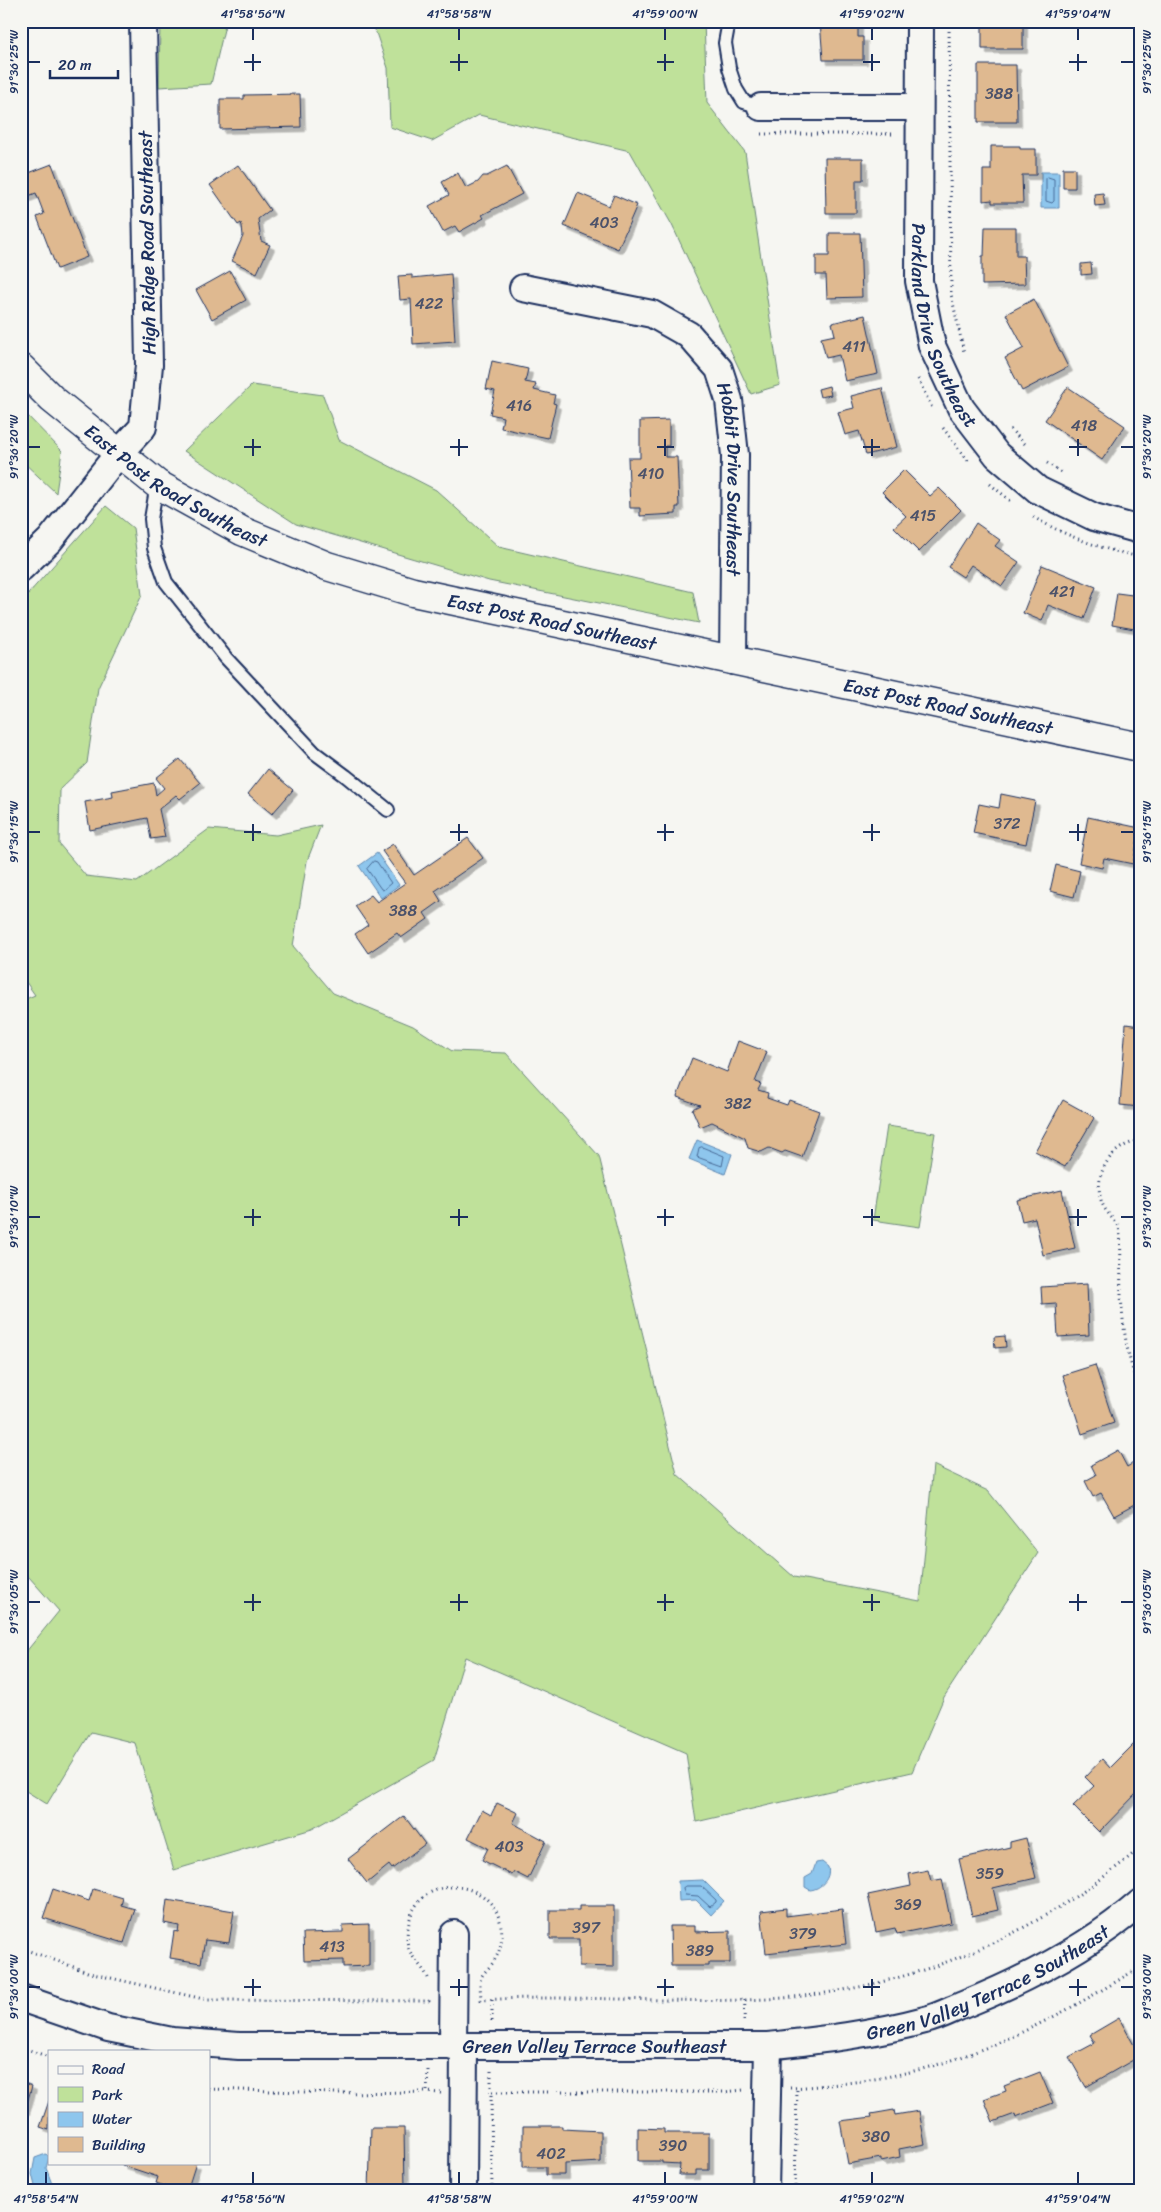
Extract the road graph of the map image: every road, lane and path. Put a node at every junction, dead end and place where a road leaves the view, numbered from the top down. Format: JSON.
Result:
{"nodes":[{"id":1,"x":143,"y":21,"type":"edge"},
{"id":2,"x":729,"y":21,"type":"edge"},
{"id":3,"x":920,"y":21,"type":"edge"},
{"id":4,"x":949,"y":21,"type":"edge"},
{"id":5,"x":761,"y":107,"type":"joint"},
{"id":6,"x":919,"y":107,"type":"junction"},
{"id":7,"x":761,"y":134,"type":"dead end"},
{"id":8,"x":897,"y":134,"type":"dead end"},
{"id":9,"x":523,"y":288,"type":"dead end"},
{"id":10,"x":966,"y":357,"type":"dead end"},
{"id":11,"x":21,"y":368,"type":"edge"},
{"id":12,"x":1008,"y":426,"type":"dead end"},
{"id":13,"x":1026,"y":445,"type":"dead end"},
{"id":14,"x":118,"y":454,"type":"junction"},
{"id":15,"x":1043,"y":460,"type":"dead end"},
{"id":16,"x":1064,"y":474,"type":"dead end"},
{"id":17,"x":157,"y":484,"type":"junction"},
{"id":18,"x":1140,"y":530,"type":"edge"},
{"id":19,"x":21,"y":568,"type":"edge"},
{"id":20,"x":733,"y":661,"type":"junction"},
{"id":21,"x":1140,"y":748,"type":"edge"},
{"id":22,"x":388,"y":810,"type":"dead end"},
{"id":23,"x":1140,"y":1141,"type":"edge"},
{"id":24,"x":1140,"y":1389,"type":"edge"},
{"id":25,"x":1140,"y":1848,"type":"edge"},
{"id":26,"x":1140,"y":1903,"type":"edge"},
{"id":27,"x":454,"y":1934,"type":"dead end"},
{"id":28,"x":21,"y":1948,"type":"edge"},
{"id":29,"x":1140,"y":1967,"type":"edge"},
{"id":30,"x":430,"y":1982,"type":"dead end"},
{"id":31,"x":429,"y":1991,"type":"dead end"},
{"id":32,"x":21,"y":1998,"type":"edge"},
{"id":33,"x":492,"y":2000,"type":"junction"},
{"id":34,"x":745,"y":2000,"type":"junction"},
{"id":35,"x":744,"y":2025,"type":"dead end"},
{"id":36,"x":491,"y":2026,"type":"dead end"},
{"id":37,"x":768,"y":2046,"type":"junction"},
{"id":38,"x":21,"y":2047,"type":"edge"},
{"id":39,"x":458,"y":2047,"type":"junction"},
{"id":40,"x":48,"y":2056,"type":"edge"},
{"id":41,"x":428,"y":2069,"type":"dead end"},
{"id":42,"x":797,"y":2088,"type":"junction"},
{"id":43,"x":210,"y":2089,"type":"edge"},
{"id":44,"x":784,"y":2089,"type":"dead end"},
{"id":45,"x":427,"y":2092,"type":"junction"},
{"id":46,"x":449,"y":2093,"type":"dead end"},
{"id":47,"x":744,"y":2099,"type":"dead end"},
{"id":48,"x":463,"y":2191,"type":"edge"},
{"id":49,"x":492,"y":2191,"type":"edge"},
{"id":50,"x":765,"y":2191,"type":"edge"},
{"id":51,"x":794,"y":2191,"type":"edge"}],
"edges":[{"from":1,"to":14,"type":"street","name":"High Ridge Road Southeast"},
{"from":2,"to":5,"type":"lane"},
{"from":3,"to":6,"type":"street","name":"Parkland Drive Southeast"},
{"from":4,"to":10,"type":"path"},
{"from":5,"to":6,"type":"street"},
{"from":6,"to":18,"type":"street","name":"Parkland Drive Southeast"},
{"from":7,"to":8,"type":"path"},
{"from":9,"to":20,"type":"street","name":"Hobbit Drive Southeast"},
{"from":11,"to":14,"type":"main road","name":"East Post Road Southeast"},
{"from":12,"to":13,"type":"path"},
{"from":14,"to":17,"type":"main road","name":"East Post Road Southeast"},
{"from":14,"to":19,"type":"street","name":"High Ridge Road Southeast"},
{"from":15,"to":16,"type":"path"},
{"from":17,"to":20,"type":"main road","name":"East Post Road Southeast"},
{"from":17,"to":22,"type":"lane"},
{"from":20,"to":21,"type":"main road","name":"East Post Road Southeast"},
{"from":23,"to":24,"type":"path"},
{"from":25,"to":34,"type":"path"},
{"from":26,"to":37,"type":"street","name":"Green Valley Terrace Southeast"},
{"from":27,"to":39,"type":"street"},
{"from":28,"to":31,"type":"path"},
{"from":29,"to":42,"type":"path"},
{"from":30,"to":33,"type":"path"},
{"from":32,"to":39,"type":"street","name":"Green Valley Terrace Southeast"},
{"from":33,"to":34,"type":"path"},
{"from":33,"to":36,"type":"path"},
{"from":34,"to":35,"type":"path"},
{"from":37,"to":39,"type":"street","name":"Green Valley Terrace Southeast"},
{"from":37,"to":50,"type":"street"},
{"from":38,"to":40,"type":"path"},
{"from":39,"to":48,"type":"street"},
{"from":41,"to":45,"type":"path"},
{"from":42,"to":44,"type":"path"},
{"from":42,"to":51,"type":"path"},
{"from":43,"to":45,"type":"path"},
{"from":45,"to":46,"type":"path"},
{"from":47,"to":49,"type":"path"}]}
